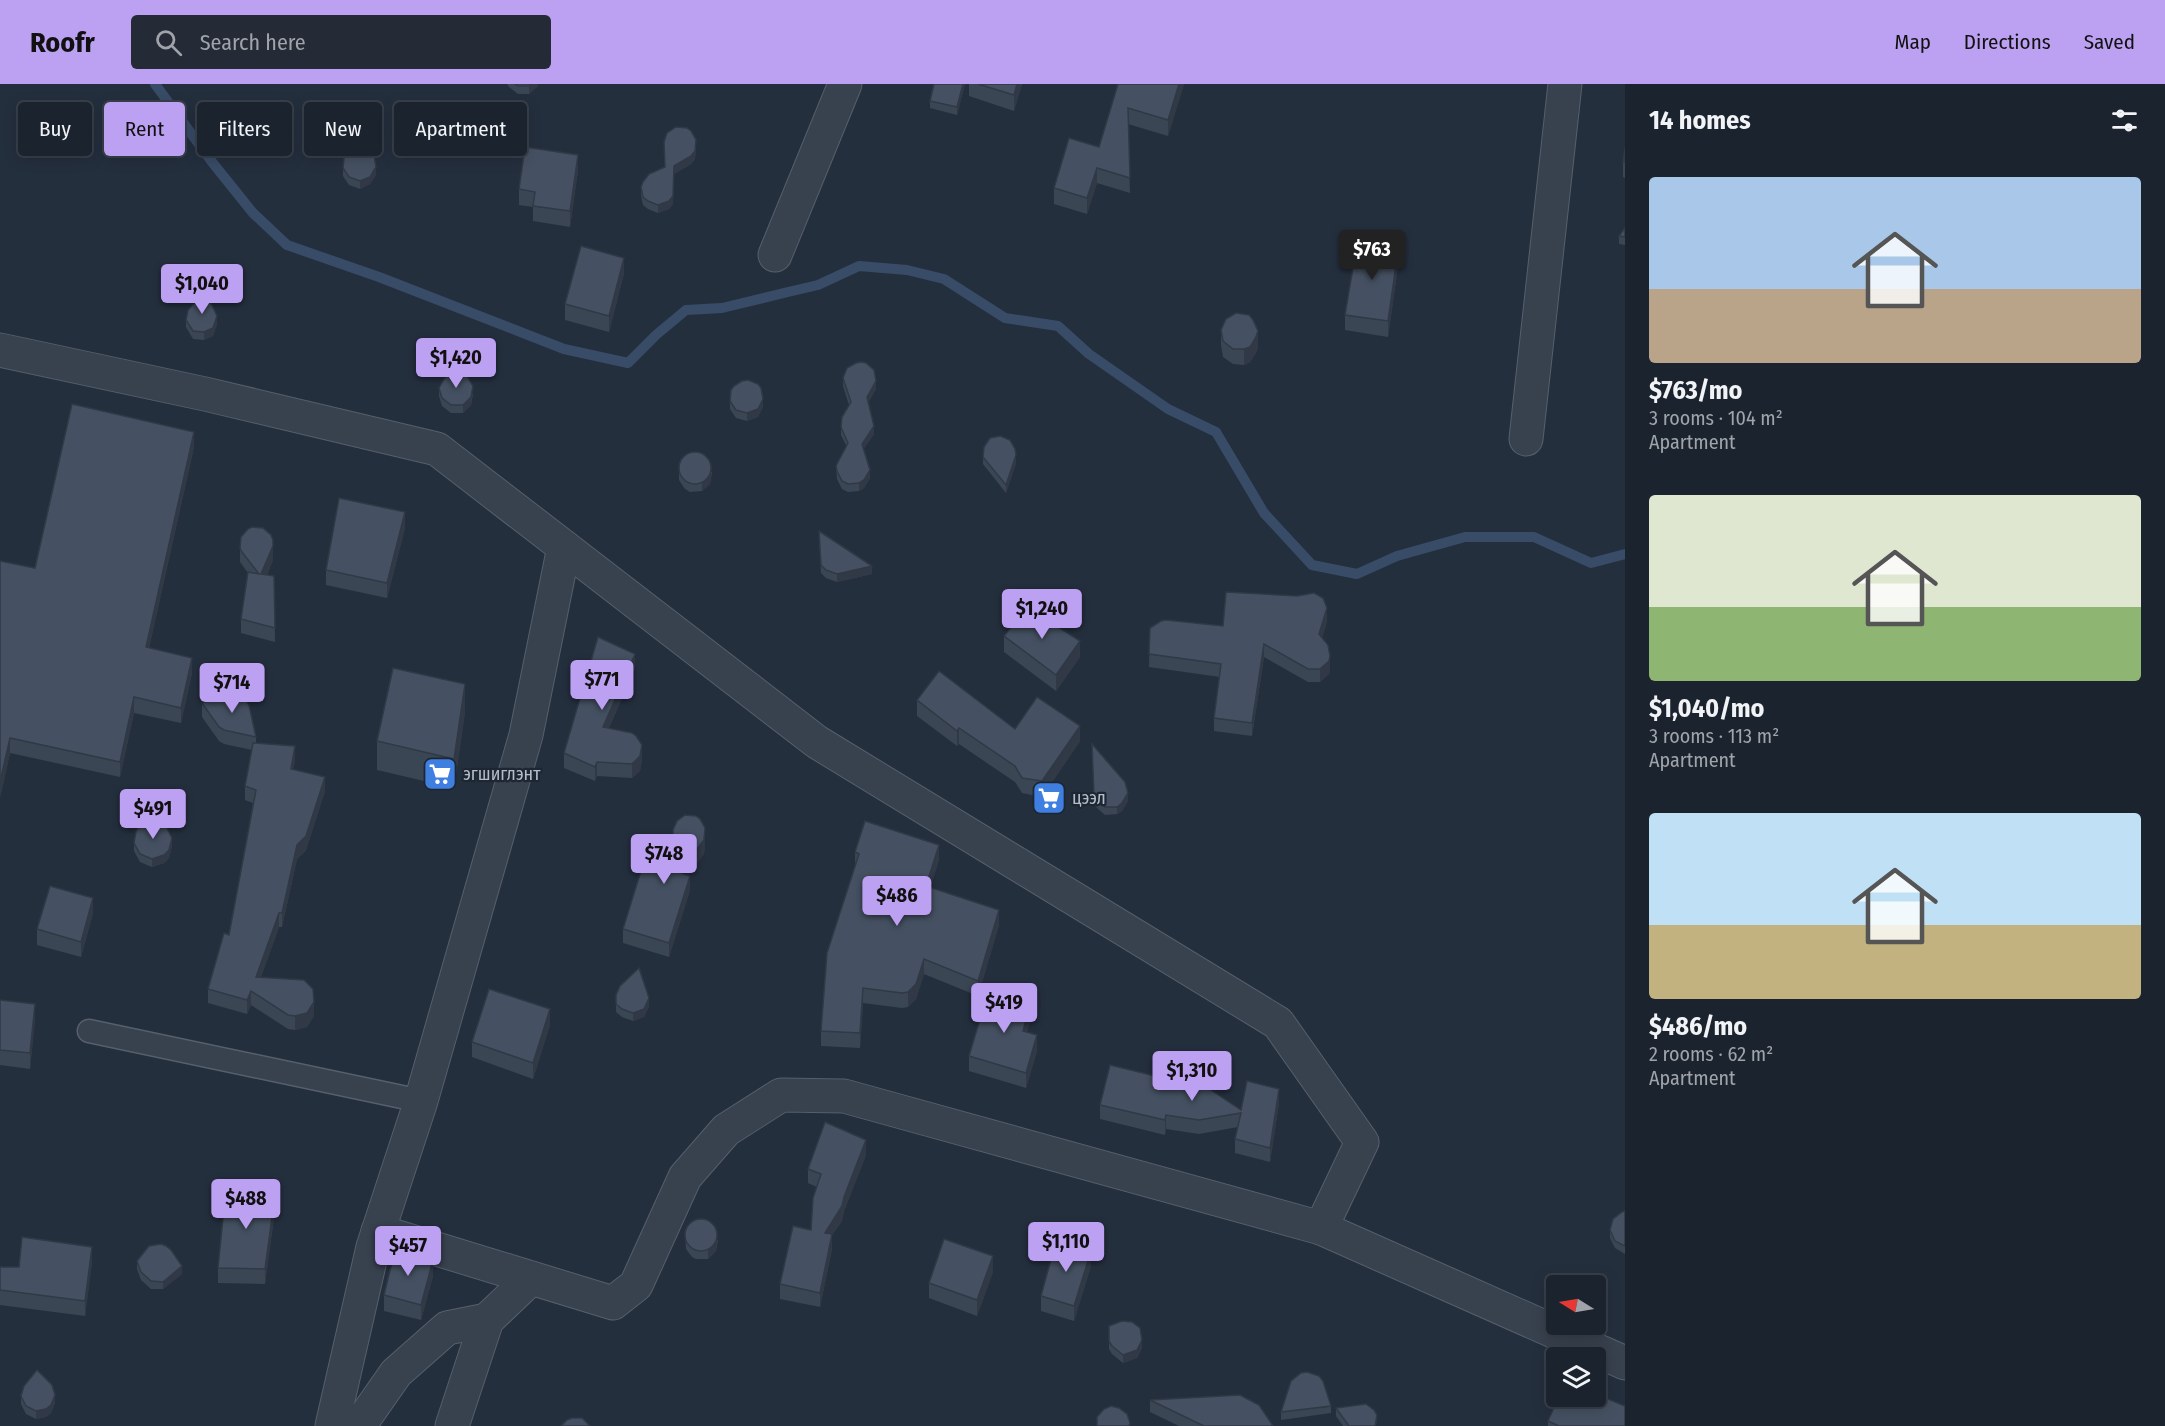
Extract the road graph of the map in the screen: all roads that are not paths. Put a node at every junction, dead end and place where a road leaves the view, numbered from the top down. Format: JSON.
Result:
{"nodes":[{"id":1,"x":845,"y":84,"type":"edge"},
{"id":2,"x":1565,"y":84,"type":"edge"},
{"id":3,"x":775,"y":255,"type":"dead end"},
{"id":4,"x":0,"y":350,"type":"edge"},
{"id":5,"x":1526,"y":439,"type":"dead end"},
{"id":6,"x":564,"y":547,"type":"junction"},
{"id":7,"x":89,"y":1031,"type":"dead end"},
{"id":8,"x":420,"y":1101,"type":"junction"},
{"id":9,"x":1322,"y":1228,"type":"junction"},
{"id":10,"x":378,"y":1231,"type":"junction"},
{"id":11,"x":530,"y":1279,"type":"junction"},
{"id":12,"x":487,"y":1320,"type":"junction"},
{"id":13,"x":1625,"y":1363,"type":"edge"},
{"id":14,"x":332,"y":1426,"type":"edge"},
{"id":15,"x":359,"y":1426,"type":"edge"},
{"id":16,"x":452,"y":1426,"type":"edge"}],
"edges":[{"from":1,"to":3,"type":"street"},
{"from":2,"to":5,"type":"street"},
{"from":4,"to":6,"type":"street"},
{"from":6,"to":8,"type":"street"},
{"from":6,"to":9,"type":"street"},
{"from":7,"to":8,"type":"lane"},
{"from":8,"to":10,"type":"street"},
{"from":9,"to":11,"type":"street"},
{"from":9,"to":13,"type":"street"},
{"from":10,"to":11,"type":"street"},
{"from":10,"to":14,"type":"street"},
{"from":11,"to":12,"type":"street"},
{"from":12,"to":15,"type":"street"},
{"from":12,"to":16,"type":"street"}]}
